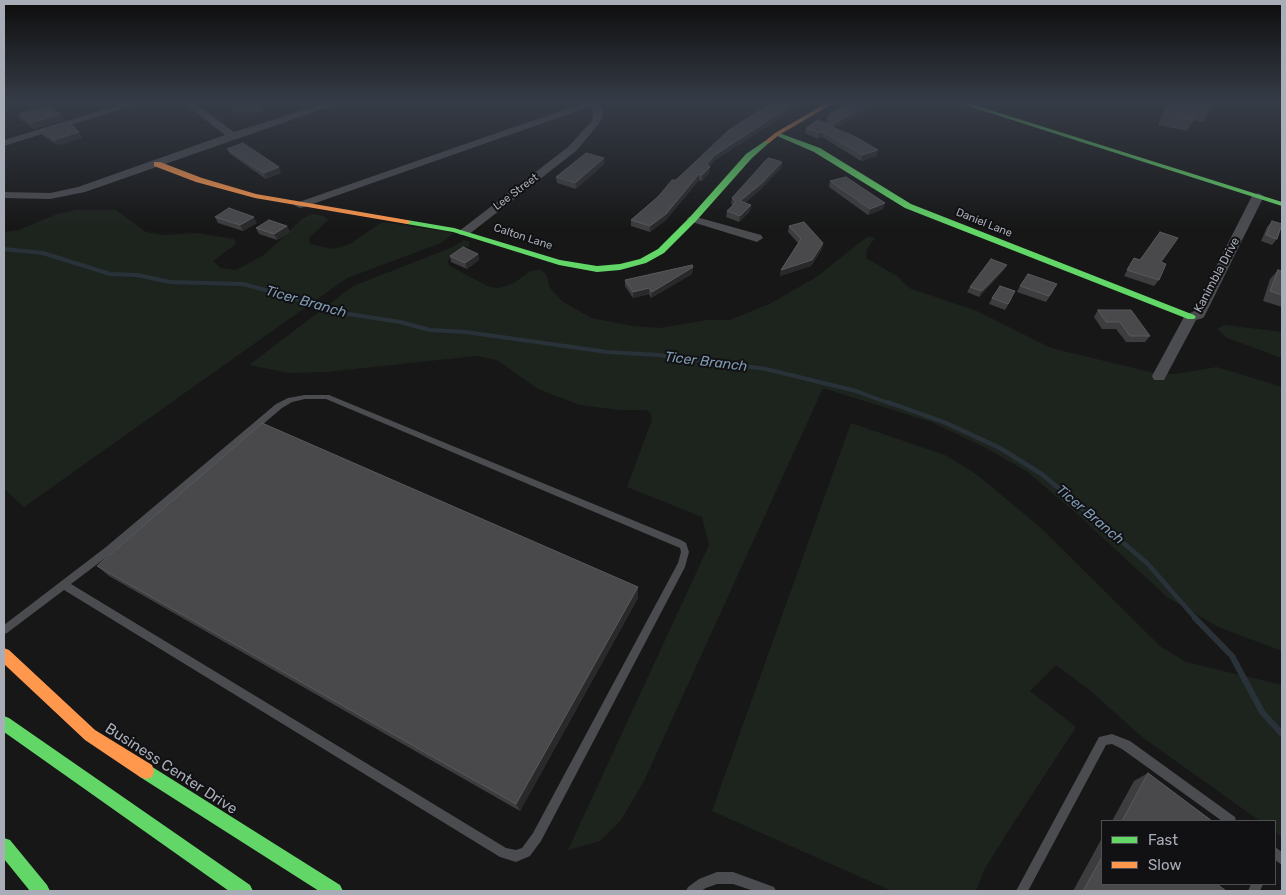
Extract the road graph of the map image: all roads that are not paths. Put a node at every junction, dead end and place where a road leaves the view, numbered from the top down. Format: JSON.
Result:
{"nodes":[{"id":1,"x":206,"y":146,"type":"edge"},
{"id":2,"x":469,"y":146,"type":"edge"},
{"id":3,"x":575,"y":146,"type":"edge"},
{"id":4,"x":763,"y":146,"type":"edge"},
{"id":5,"x":806,"y":146,"type":"edge"},
{"id":6,"x":1098,"y":146,"type":"edge"},
{"id":7,"x":157,"y":164,"type":"junction"},
{"id":8,"x":4,"y":195,"type":"edge"},
{"id":9,"x":1258,"y":196,"type":"junction"},
{"id":10,"x":1282,"y":204,"type":"edge"},
{"id":11,"x":300,"y":205,"type":"junction"},
{"id":12,"x":693,"y":218,"type":"junction"},
{"id":13,"x":464,"y":232,"type":"junction"},
{"id":14,"x":757,"y":238,"type":"dead end"},
{"id":15,"x":1191,"y":317,"type":"junction"},
{"id":16,"x":1159,"y":376,"type":"dead end"},
{"id":17,"x":64,"y":585,"type":"junction"},
{"id":18,"x":4,"y":630,"type":"edge"},
{"id":19,"x":4,"y":655,"type":"edge"},
{"id":20,"x":4,"y":723,"type":"edge"},
{"id":21,"x":1230,"y":820,"type":"edge"},
{"id":22,"x":4,"y":846,"type":"edge"},
{"id":23,"x":41,"y":891,"type":"edge"},
{"id":24,"x":244,"y":891,"type":"edge"},
{"id":25,"x":334,"y":891,"type":"edge"},
{"id":26,"x":692,"y":891,"type":"edge"},
{"id":27,"x":770,"y":891,"type":"edge"},
{"id":28,"x":1022,"y":891,"type":"edge"}],
"edges":[{"from":1,"to":7,"type":"street"},
{"from":2,"to":11,"type":"street"},
{"from":3,"to":13,"type":"street","name":"Lee Street"},
{"from":4,"to":12,"type":"main road","name":"Calton Lane"},
{"from":5,"to":15,"type":"main road","name":"Daniel Lane"},
{"from":6,"to":9,"type":"main road"},
{"from":7,"to":8,"type":"street"},
{"from":7,"to":11,"type":"main road","name":"Calton Lane"},
{"from":9,"to":10,"type":"main road"},
{"from":9,"to":15,"type":"street","name":"Kanimbla Drive"},
{"from":11,"to":13,"type":"main road","name":"Calton Lane"},
{"from":12,"to":13,"type":"main road","name":"Calton Lane"},
{"from":12,"to":14,"type":"street"},
{"from":15,"to":16,"type":"street","name":"Kanimbla Drive"},
{"from":17,"to":17,"type":"lane"},
{"from":17,"to":18,"type":"lane"},
{"from":19,"to":25,"type":"main road","name":"Business Center Drive"},
{"from":20,"to":24,"type":"main road"},
{"from":21,"to":28,"type":"lane"},
{"from":22,"to":23,"type":"main road"},
{"from":26,"to":27,"type":"lane"}]}
